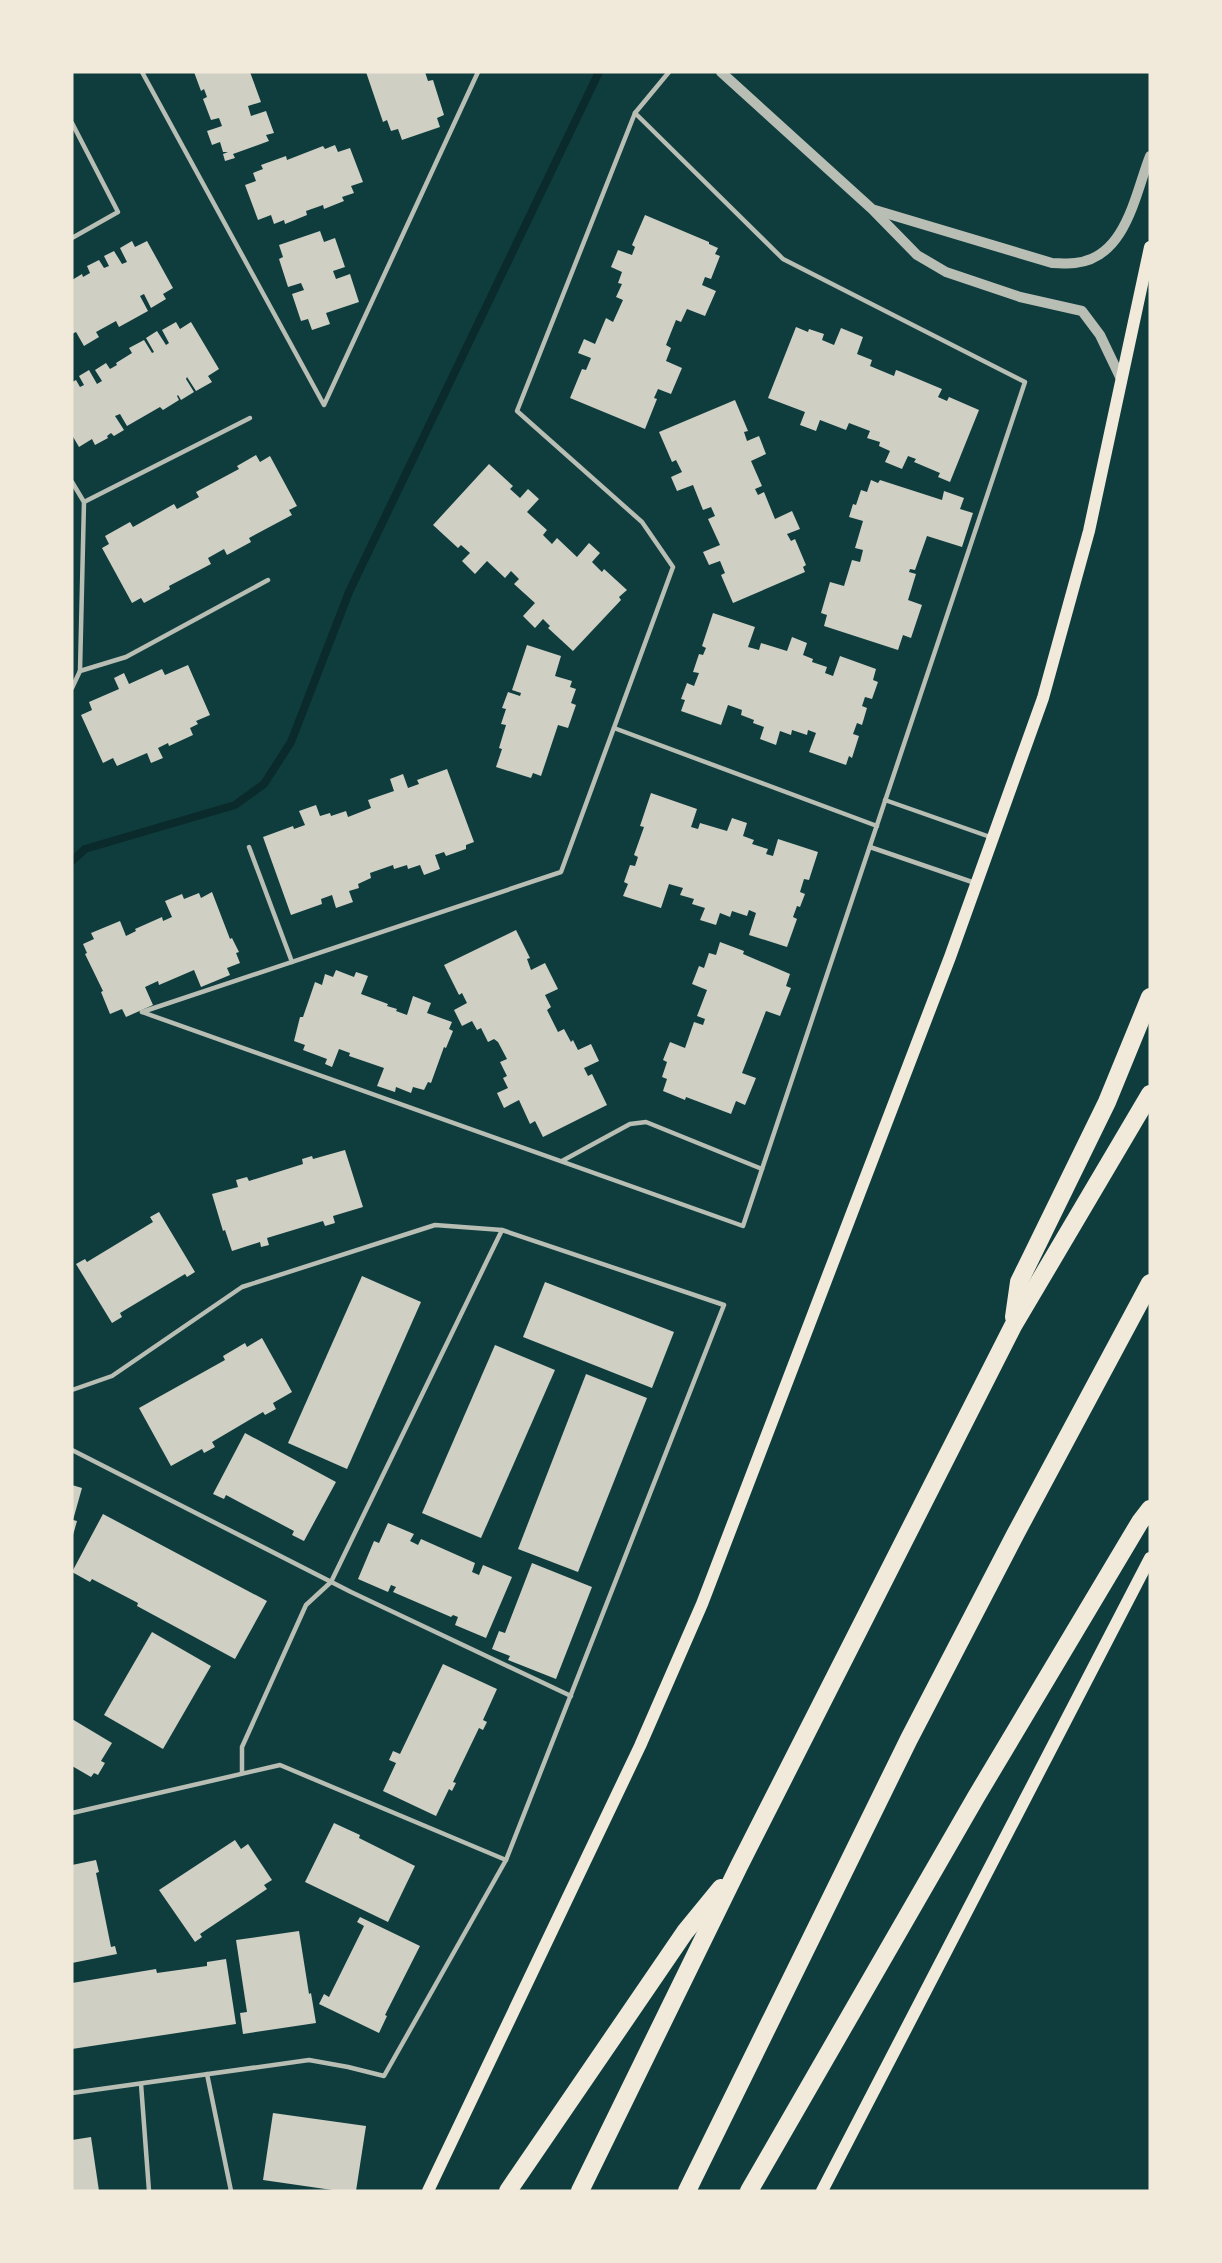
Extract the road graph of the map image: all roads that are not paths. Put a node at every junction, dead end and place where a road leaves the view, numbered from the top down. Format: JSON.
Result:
{"nodes":[{"id":1,"x":142,"y":72,"type":"edge"},
{"id":2,"x":478,"y":72,"type":"edge"},
{"id":3,"x":669,"y":72,"type":"edge"},
{"id":4,"x":721,"y":72,"type":"edge"},
{"id":5,"x":635,"y":112,"type":"junction"},
{"id":6,"x":72,"y":123,"type":"edge"},
{"id":7,"x":1150,"y":156,"type":"edge"},
{"id":8,"x":872,"y":209,"type":"junction"},
{"id":9,"x":72,"y":238,"type":"edge"},
{"id":10,"x":1150,"y":247,"type":"edge"},
{"id":11,"x":1122,"y":381,"type":"junction"},
{"id":12,"x":250,"y":418,"type":"dead end"},
{"id":13,"x":72,"y":482,"type":"edge"},
{"id":14,"x":84,"y":502,"type":"junction"},
{"id":15,"x":268,"y":580,"type":"dead end"},
{"id":16,"x":80,"y":671,"type":"junction"},
{"id":17,"x":72,"y":688,"type":"edge"},
{"id":18,"x":614,"y":728,"type":"junction"},
{"id":19,"x":885,"y":800,"type":"junction"},
{"id":20,"x":877,"y":826,"type":"junction"},
{"id":21,"x":993,"y":838,"type":"junction"},
{"id":22,"x":249,"y":847,"type":"dead end"},
{"id":23,"x":870,"y":847,"type":"junction"},
{"id":24,"x":976,"y":884,"type":"junction"},
{"id":25,"x":292,"y":962,"type":"junction"},
{"id":26,"x":1150,"y":997,"type":"edge"},
{"id":27,"x":1150,"y":1094,"type":"edge"},
{"id":28,"x":562,"y":1161,"type":"junction"},
{"id":29,"x":762,"y":1170,"type":"junction"},
{"id":30,"x":502,"y":1230,"type":"junction"},
{"id":31,"x":1150,"y":1283,"type":"edge"},
{"id":32,"x":1013,"y":1326,"type":"junction"},
{"id":33,"x":72,"y":1390,"type":"edge"},
{"id":34,"x":72,"y":1450,"type":"edge"},
{"id":35,"x":1150,"y":1509,"type":"edge"},
{"id":36,"x":1150,"y":1558,"type":"edge"},
{"id":37,"x":331,"y":1582,"type":"junction"},
{"id":38,"x":571,"y":1696,"type":"junction"},
{"id":39,"x":242,"y":1773,"type":"junction"},
{"id":40,"x":72,"y":1813,"type":"edge"},
{"id":41,"x":506,"y":1860,"type":"junction"},
{"id":42,"x":739,"y":1866,"type":"junction"},
{"id":43,"x":207,"y":2074,"type":"junction"},
{"id":44,"x":141,"y":2084,"type":"junction"},
{"id":45,"x":72,"y":2094,"type":"edge"},
{"id":46,"x":149,"y":2191,"type":"edge"},
{"id":47,"x":231,"y":2191,"type":"edge"},
{"id":48,"x":428,"y":2191,"type":"edge"},
{"id":49,"x":508,"y":2191,"type":"edge"},
{"id":50,"x":580,"y":2191,"type":"edge"},
{"id":51,"x":687,"y":2191,"type":"edge"},
{"id":52,"x":749,"y":2191,"type":"edge"},
{"id":53,"x":822,"y":2191,"type":"edge"}],
"edges":[{"from":1,"to":2,"type":"lane"},
{"from":3,"to":5,"type":"lane"},
{"from":4,"to":8,"type":"street"},
{"from":5,"to":18,"type":"lane"},
{"from":5,"to":19,"type":"lane"},
{"from":6,"to":9,"type":"lane"},
{"from":7,"to":8,"type":"street"},
{"from":8,"to":11,"type":"street"},
{"from":10,"to":11,"type":"main road"},
{"from":11,"to":21,"type":"main road"},
{"from":12,"to":14,"type":"lane"},
{"from":13,"to":14,"type":"lane"},
{"from":14,"to":16,"type":"lane"},
{"from":15,"to":16,"type":"lane"},
{"from":16,"to":17,"type":"lane"},
{"from":18,"to":20,"type":"lane"},
{"from":18,"to":25,"type":"lane"},
{"from":19,"to":20,"type":"lane"},
{"from":19,"to":21,"type":"lane"},
{"from":20,"to":23,"type":"lane"},
{"from":21,"to":24,"type":"main road"},
{"from":22,"to":25,"type":"lane"},
{"from":23,"to":24,"type":"lane"},
{"from":23,"to":29,"type":"lane"},
{"from":24,"to":48,"type":"main road"},
{"from":25,"to":28,"type":"lane"},
{"from":26,"to":32,"type":"highway"},
{"from":27,"to":32,"type":"highway"},
{"from":28,"to":29,"type":"lane"},
{"from":28,"to":29,"type":"lane"},
{"from":30,"to":33,"type":"lane"},
{"from":30,"to":37,"type":"lane"},
{"from":30,"to":38,"type":"lane"},
{"from":31,"to":51,"type":"highway"},
{"from":32,"to":42,"type":"highway"},
{"from":34,"to":37,"type":"lane"},
{"from":35,"to":52,"type":"highway"},
{"from":36,"to":53,"type":"main road"},
{"from":37,"to":38,"type":"lane"},
{"from":37,"to":39,"type":"lane"},
{"from":38,"to":41,"type":"lane"},
{"from":39,"to":40,"type":"lane"},
{"from":39,"to":41,"type":"lane"},
{"from":41,"to":43,"type":"lane"},
{"from":42,"to":49,"type":"highway"},
{"from":42,"to":50,"type":"highway"},
{"from":43,"to":44,"type":"lane"},
{"from":43,"to":47,"type":"lane"},
{"from":44,"to":45,"type":"lane"},
{"from":44,"to":46,"type":"lane"}]}
